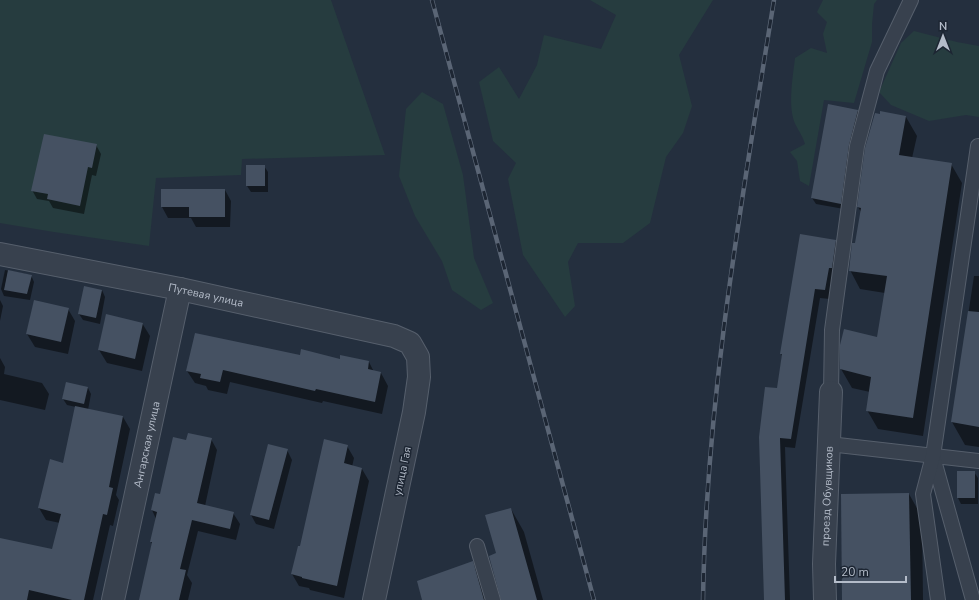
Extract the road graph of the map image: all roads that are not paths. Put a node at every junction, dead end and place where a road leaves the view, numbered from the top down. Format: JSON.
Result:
{"nodes":[{"id":1,"x":911,"y":0,"type":"edge"},
{"id":2,"x":978,"y":146,"type":"dead end"},
{"id":3,"x":0,"y":254,"type":"edge"},
{"id":4,"x":180,"y":289,"type":"junction"},
{"id":5,"x":410,"y":343,"type":"joint"},
{"id":6,"x":831,"y":392,"type":"joint"},
{"id":7,"x":829,"y":444,"type":"junction"},
{"id":8,"x":933,"y":456,"type":"junction"},
{"id":9,"x":979,"y":461,"type":"edge"},
{"id":10,"x":478,"y":546,"type":"dead end"},
{"id":11,"x":113,"y":600,"type":"edge"},
{"id":12,"x":374,"y":600,"type":"edge"},
{"id":13,"x":493,"y":600,"type":"edge"},
{"id":14,"x":825,"y":600,"type":"edge"},
{"id":15,"x":938,"y":600,"type":"edge"},
{"id":16,"x":973,"y":600,"type":"edge"}],
"edges":[{"from":1,"to":6,"type":"lane"},
{"from":2,"to":8,"type":"lane"},
{"from":3,"to":4,"type":"street","name":"Путевая улица"},
{"from":4,"to":5,"type":"street","name":"Путевая улица"},
{"from":4,"to":11,"type":"street","name":"Ангарская улица"},
{"from":5,"to":12,"type":"street","name":"улица Гая"},
{"from":6,"to":7,"type":"street","name":"проезд Обувщиков"},
{"from":7,"to":8,"type":"lane"},
{"from":7,"to":14,"type":"street","name":"проезд Обувщиков"},
{"from":8,"to":9,"type":"lane"},
{"from":8,"to":15,"type":"lane"},
{"from":8,"to":16,"type":"lane"},
{"from":10,"to":13,"type":"lane"}]}
